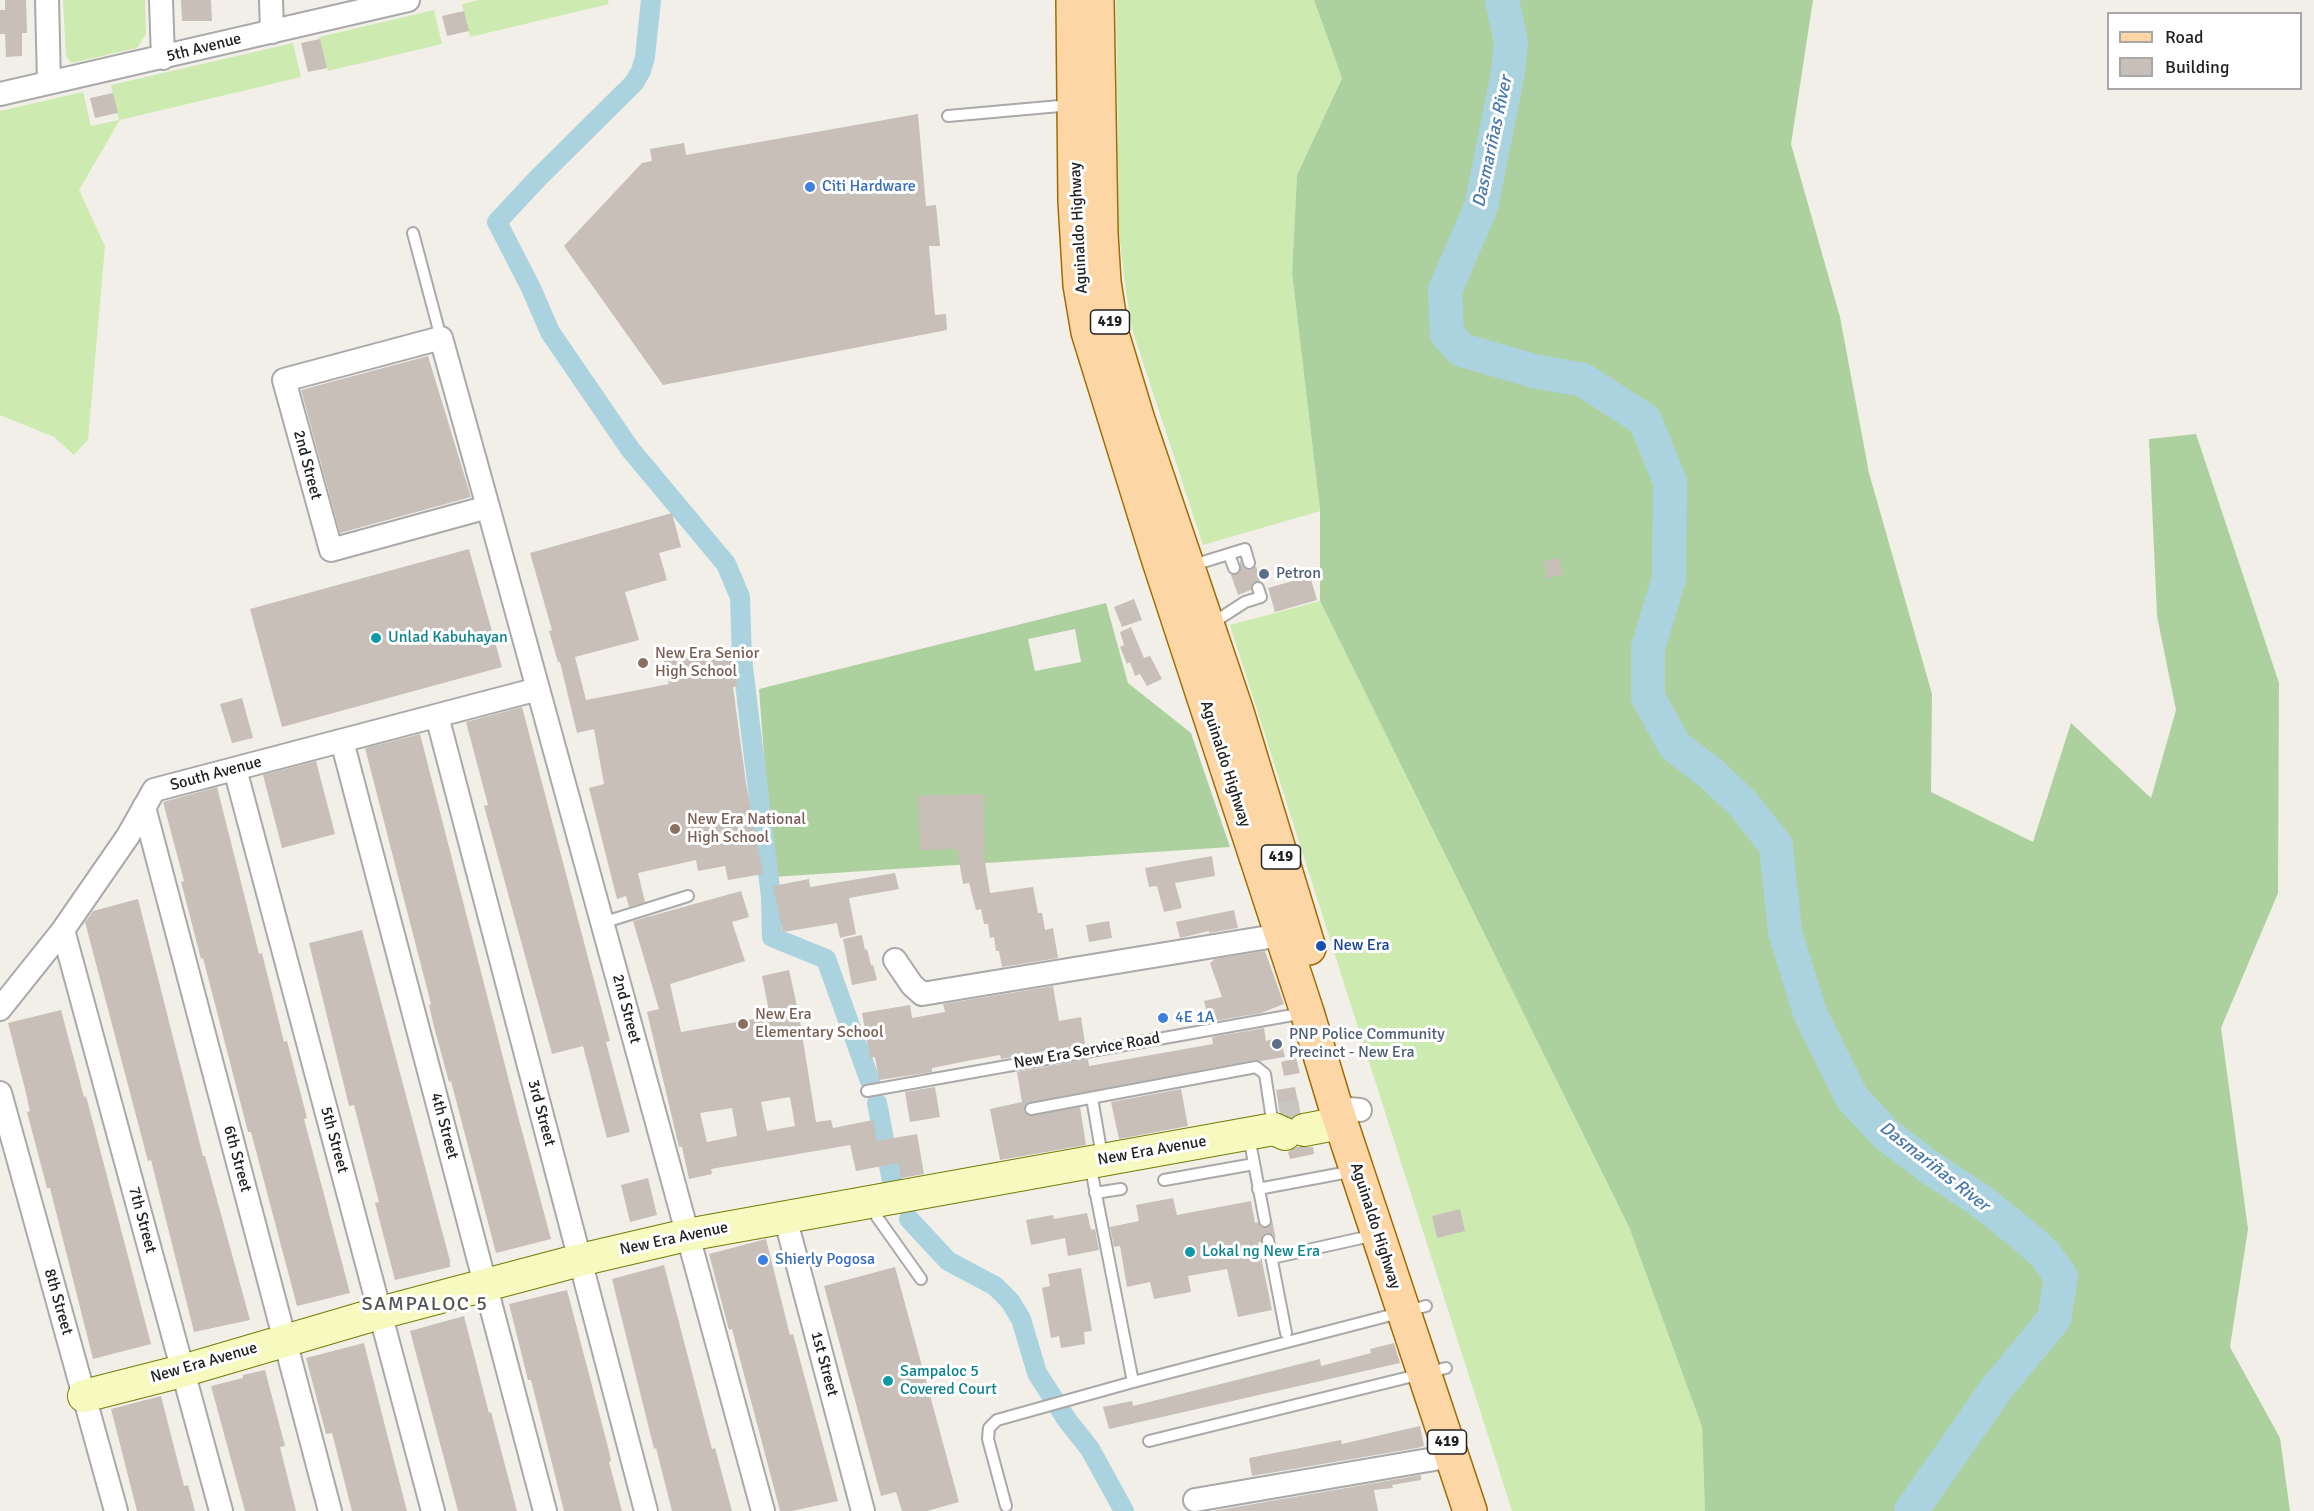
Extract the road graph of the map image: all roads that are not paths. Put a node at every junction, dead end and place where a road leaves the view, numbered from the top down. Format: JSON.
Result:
{"nodes":[{"id":1,"x":47,"y":0,"type":"edge"},
{"id":2,"x":161,"y":0,"type":"edge"},
{"id":3,"x":271,"y":0,"type":"edge"},
{"id":4,"x":408,"y":0,"type":"edge"},
{"id":5,"x":1073,"y":0,"type":"edge"},
{"id":6,"x":1097,"y":0,"type":"edge"},
{"id":7,"x":383,"y":3,"type":"edge"},
{"id":8,"x":272,"y":32,"type":"junction"},
{"id":9,"x":162,"y":58,"type":"junction"},
{"id":10,"x":1086,"y":72,"type":"junction"},
{"id":11,"x":50,"y":82,"type":"junction"},
{"id":12,"x":0,"y":94,"type":"edge"},
{"id":13,"x":1074,"y":105,"type":"junction"},
{"id":14,"x":948,"y":116,"type":"dead end"},
{"id":15,"x":412,"y":233,"type":"dead end"},
{"id":16,"x":441,"y":338,"type":"junction"},
{"id":17,"x":488,"y":507,"type":"junction"},
{"id":18,"x":1229,"y":554,"type":"junction"},
{"id":19,"x":1171,"y":559,"type":"junction"},
{"id":20,"x":1249,"y":562,"type":"dead end"},
{"id":21,"x":1234,"y":568,"type":"dead end"},
{"id":22,"x":1258,"y":588,"type":"dead end"},
{"id":23,"x":1196,"y":632,"type":"junction"},
{"id":24,"x":538,"y":689,"type":"junction"},
{"id":25,"x":437,"y":716,"type":"junction"},
{"id":26,"x":342,"y":741,"type":"junction"},
{"id":27,"x":235,"y":769,"type":"junction"},
{"id":28,"x":144,"y":807,"type":"junction"},
{"id":29,"x":1274,"y":874,"type":"junction"},
{"id":30,"x":688,"y":896,"type":"dead end"},
{"id":31,"x":602,"y":923,"type":"junction"},
{"id":32,"x":63,"y":930,"type":"junction"},
{"id":33,"x":1281,"y":934,"type":"junction"},
{"id":34,"x":895,"y":960,"type":"dead end"},
{"id":35,"x":0,"y":1009,"type":"edge"},
{"id":36,"x":1307,"y":1012,"type":"junction"},
{"id":37,"x":867,"y":1091,"type":"dead end"},
{"id":38,"x":0,"y":1093,"type":"edge"},
{"id":39,"x":1092,"y":1098,"type":"junction"},
{"id":40,"x":1031,"y":1108,"type":"dead end"},
{"id":41,"x":1346,"y":1114,"type":"junction"},
{"id":42,"x":1282,"y":1127,"type":"junction"},
{"id":43,"x":1096,"y":1161,"type":"junction"},
{"id":44,"x":1254,"y":1164,"type":"junction"},
{"id":45,"x":1357,"y":1171,"type":"junction"},
{"id":46,"x":1164,"y":1180,"type":"dead end"},
{"id":47,"x":1258,"y":1188,"type":"junction"},
{"id":48,"x":1121,"y":1189,"type":"dead end"},
{"id":49,"x":1095,"y":1193,"type":"junction"},
{"id":50,"x":873,"y":1201,"type":"junction"},
{"id":51,"x":785,"y":1217,"type":"junction"},
{"id":52,"x":1265,"y":1221,"type":"dead end"},
{"id":53,"x":687,"y":1234,"type":"junction"},
{"id":54,"x":1378,"y":1234,"type":"junction"},
{"id":55,"x":1268,"y":1240,"type":"dead end"},
{"id":56,"x":1272,"y":1258,"type":"junction"},
{"id":57,"x":580,"y":1260,"type":"junction"},
{"id":58,"x":921,"y":1279,"type":"dead end"},
{"id":59,"x":486,"y":1284,"type":"junction"},
{"id":60,"x":1415,"y":1309,"type":"junction"},
{"id":61,"x":380,"y":1312,"type":"junction"},
{"id":62,"x":1286,"y":1332,"type":"dead end"},
{"id":63,"x":285,"y":1340,"type":"junction"},
{"id":64,"x":1435,"y":1370,"type":"junction"},
{"id":65,"x":182,"y":1371,"type":"junction"},
{"id":66,"x":1132,"y":1382,"type":"junction"},
{"id":67,"x":84,"y":1396,"type":"junction"},
{"id":68,"x":1149,"y":1441,"type":"dead end"},
{"id":69,"x":1452,"y":1456,"type":"junction"},
{"id":70,"x":1195,"y":1500,"type":"dead end"},
{"id":71,"x":1006,"y":1506,"type":"dead end"},
{"id":72,"x":116,"y":1511,"type":"edge"},
{"id":73,"x":220,"y":1511,"type":"edge"},
{"id":74,"x":330,"y":1511,"type":"edge"},
{"id":75,"x":433,"y":1511,"type":"edge"},
{"id":76,"x":545,"y":1511,"type":"edge"},
{"id":77,"x":646,"y":1511,"type":"edge"},
{"id":78,"x":763,"y":1511,"type":"edge"},
{"id":79,"x":863,"y":1511,"type":"edge"},
{"id":80,"x":1470,"y":1511,"type":"edge"},
{"id":81,"x":1493,"y":1511,"type":"edge"}],
"edges":[{"from":1,"to":11,"type":"street"},
{"from":2,"to":9,"type":"street"},
{"from":3,"to":8,"type":"street"},
{"from":4,"to":7,"type":"street","name":"5th Avenue"},
{"from":5,"to":10,"type":"main road","name":"Aguinaldo Highway","number":"419"},
{"from":6,"to":10,"type":"main road","name":"Aguinaldo Highway","number":"419"},
{"from":7,"to":8,"type":"street","name":"5th Avenue"},
{"from":8,"to":9,"type":"street","name":"5th Avenue"},
{"from":9,"to":11,"type":"street","name":"5th Avenue"},
{"from":10,"to":13,"type":"main road","name":"Aguinaldo Highway","number":"419"},
{"from":10,"to":19,"type":"main road","name":"Aguinaldo Highway","number":"419"},
{"from":11,"to":12,"type":"street","name":"5th Avenue"},
{"from":13,"to":14,"type":"lane"},
{"from":13,"to":19,"type":"main road","name":"Aguinaldo Highway","number":"419"},
{"from":15,"to":16,"type":"lane","name":"2nd Street"},
{"from":16,"to":17,"type":"street","name":"2nd Street"},
{"from":16,"to":17,"type":"street","name":"2nd Street"},
{"from":17,"to":24,"type":"street","name":"2nd Street"},
{"from":18,"to":19,"type":"lane"},
{"from":18,"to":20,"type":"lane"},
{"from":18,"to":21,"type":"lane"},
{"from":19,"to":23,"type":"main road","name":"Aguinaldo Highway","number":"419"},
{"from":22,"to":23,"type":"lane"},
{"from":23,"to":29,"type":"main road","name":"Aguinaldo Highway","number":"419"},
{"from":24,"to":25,"type":"street","name":"South Avenue"},
{"from":24,"to":31,"type":"street","name":"2nd Street"},
{"from":25,"to":26,"type":"street","name":"South Avenue"},
{"from":25,"to":57,"type":"street","name":"3rd Street"},
{"from":26,"to":27,"type":"street","name":"South Avenue"},
{"from":26,"to":59,"type":"street","name":"4th Street"},
{"from":27,"to":28,"type":"street","name":"South Avenue"},
{"from":27,"to":61,"type":"street","name":"5th Street"},
{"from":28,"to":32,"type":"street","name":"South Avenue"},
{"from":28,"to":63,"type":"street","name":"6th Street"},
{"from":29,"to":33,"type":"main road","name":"Aguinaldo Highway","number":"419"},
{"from":29,"to":41,"type":"main road","name":"Aguinaldo Highway","number":"419"},
{"from":30,"to":31,"type":"lane"},
{"from":31,"to":53,"type":"street","name":"2nd Street"},
{"from":32,"to":35,"type":"street","name":"South Avenue"},
{"from":32,"to":65,"type":"street","name":"7th Street"},
{"from":33,"to":34,"type":"street"},
{"from":33,"to":36,"type":"main road","name":"Aguinaldo Highway","number":"419"},
{"from":36,"to":37,"type":"lane","name":"New Era Service Road"},
{"from":36,"to":41,"type":"main road","name":"Aguinaldo Highway","number":"419"},
{"from":38,"to":67,"type":"street","name":"8th Street"},
{"from":39,"to":40,"type":"lane"},
{"from":39,"to":42,"type":"lane"},
{"from":39,"to":43,"type":"lane"},
{"from":41,"to":42,"type":"street","name":"New Era Avenue"},
{"from":41,"to":45,"type":"main road","name":"Aguinaldo Highway","number":"419"},
{"from":41,"to":60,"type":"main road","name":"Aguinaldo Highway","number":"419"},
{"from":42,"to":43,"type":"street","name":"New Era Avenue"},
{"from":42,"to":44,"type":"lane"},
{"from":43,"to":49,"type":"lane"},
{"from":43,"to":50,"type":"street","name":"New Era Avenue"},
{"from":44,"to":46,"type":"lane"},
{"from":44,"to":47,"type":"lane"},
{"from":45,"to":47,"type":"lane"},
{"from":45,"to":54,"type":"main road","name":"Aguinaldo Highway","number":"419"},
{"from":47,"to":52,"type":"lane"},
{"from":48,"to":49,"type":"lane"},
{"from":49,"to":66,"type":"lane"},
{"from":50,"to":51,"type":"street","name":"New Era Avenue"},
{"from":50,"to":58,"type":"lane"},
{"from":51,"to":53,"type":"street","name":"New Era Avenue"},
{"from":51,"to":79,"type":"street","name":"1st Street"},
{"from":53,"to":57,"type":"street","name":"New Era Avenue"},
{"from":53,"to":78,"type":"street","name":"2nd Street"},
{"from":54,"to":56,"type":"lane"},
{"from":54,"to":60,"type":"main road","name":"Aguinaldo Highway","number":"419"},
{"from":55,"to":56,"type":"lane"},
{"from":56,"to":62,"type":"lane"},
{"from":57,"to":59,"type":"street","name":"New Era Avenue"},
{"from":57,"to":77,"type":"street","name":"3rd Street"},
{"from":59,"to":61,"type":"street","name":"New Era Avenue"},
{"from":59,"to":76,"type":"street","name":"4th Street"},
{"from":60,"to":64,"type":"main road","name":"Aguinaldo Highway","number":"419"},
{"from":60,"to":66,"type":"lane"},
{"from":61,"to":63,"type":"street","name":"New Era Avenue"},
{"from":61,"to":75,"type":"street","name":"5th Street"},
{"from":63,"to":65,"type":"street","name":"New Era Avenue"},
{"from":63,"to":74,"type":"street","name":"6th Street"},
{"from":64,"to":68,"type":"lane"},
{"from":64,"to":69,"type":"main road","name":"Aguinaldo Highway","number":"419"},
{"from":64,"to":81,"type":"main road","name":"Aguinaldo Highway","number":"419"},
{"from":65,"to":67,"type":"street","name":"New Era Avenue"},
{"from":65,"to":73,"type":"street","name":"7th Street"},
{"from":66,"to":71,"type":"lane"},
{"from":67,"to":72,"type":"street","name":"8th Street"},
{"from":69,"to":70,"type":"street"},
{"from":69,"to":80,"type":"main road","name":"Aguinaldo Highway","number":"419"}]}
